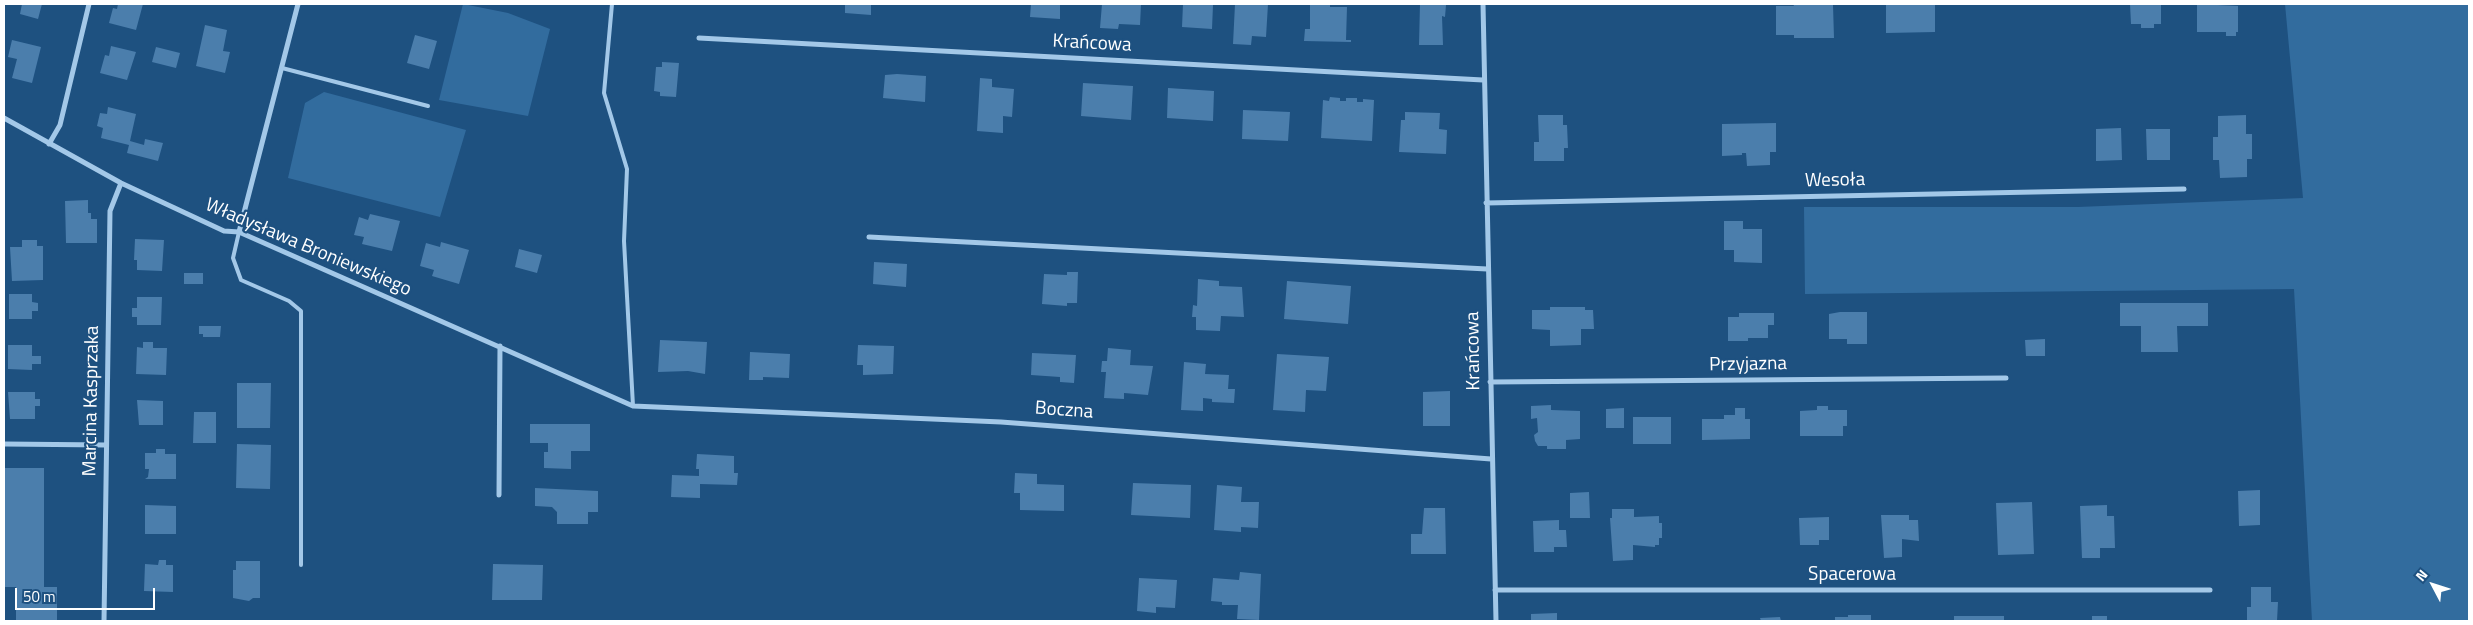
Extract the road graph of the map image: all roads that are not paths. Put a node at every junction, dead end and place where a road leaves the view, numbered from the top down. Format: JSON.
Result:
{"nodes":[{"id":1,"x":89,"y":4,"type":"edge"},
{"id":2,"x":298,"y":4,"type":"edge"},
{"id":3,"x":612,"y":4,"type":"edge"},
{"id":4,"x":1483,"y":4,"type":"edge"},
{"id":5,"x":699,"y":38,"type":"dead end"},
{"id":6,"x":282,"y":68,"type":"junction"},
{"id":7,"x":1484,"y":80,"type":"junction"},
{"id":8,"x":428,"y":106,"type":"dead end"},
{"id":9,"x":4,"y":118,"type":"edge"},
{"id":10,"x":49,"y":144,"type":"junction"},
{"id":11,"x":121,"y":182,"type":"junction"},
{"id":12,"x":2184,"y":189,"type":"dead end"},
{"id":13,"x":1486,"y":202,"type":"junction"},
{"id":14,"x":239,"y":232,"type":"junction"},
{"id":15,"x":868,"y":237,"type":"dead end"},
{"id":16,"x":1487,"y":269,"type":"junction"},
{"id":17,"x":500,"y":346,"type":"junction"},
{"id":18,"x":2006,"y":378,"type":"dead end"},
{"id":19,"x":1490,"y":382,"type":"junction"},
{"id":20,"x":633,"y":406,"type":"junction"},
{"id":21,"x":4,"y":444,"type":"edge"},
{"id":22,"x":106,"y":445,"type":"junction"},
{"id":23,"x":1491,"y":459,"type":"junction"},
{"id":24,"x":499,"y":495,"type":"dead end"},
{"id":25,"x":301,"y":565,"type":"dead end"},
{"id":26,"x":1495,"y":590,"type":"junction"},
{"id":27,"x":2210,"y":590,"type":"dead end"},
{"id":28,"x":104,"y":621,"type":"edge"},
{"id":29,"x":1496,"y":621,"type":"edge"}],
"edges":[{"from":1,"to":10,"type":"street"},
{"from":2,"to":6,"type":"street"},
{"from":3,"to":20,"type":"lane"},
{"from":4,"to":7,"type":"street","name":"Krańcowa"},
{"from":5,"to":7,"type":"street","name":"Krańcowa"},
{"from":6,"to":8,"type":"lane"},
{"from":6,"to":14,"type":"street"},
{"from":7,"to":13,"type":"street","name":"Krańcowa"},
{"from":9,"to":10,"type":"street","name":"Władysława Broniewskiego"},
{"from":10,"to":11,"type":"street","name":"Władysława Broniewskiego"},
{"from":11,"to":14,"type":"street","name":"Władysława Broniewskiego"},
{"from":11,"to":22,"type":"street","name":"Marcina Kasprzaka"},
{"from":12,"to":13,"type":"street","name":"Wesoła"},
{"from":13,"to":16,"type":"street","name":"Krańcowa"},
{"from":14,"to":17,"type":"street","name":"Władysława Broniewskiego"},
{"from":14,"to":25,"type":"lane"},
{"from":15,"to":16,"type":"street"},
{"from":16,"to":19,"type":"street","name":"Krańcowa"},
{"from":17,"to":20,"type":"street","name":"Władysława Broniewskiego"},
{"from":17,"to":24,"type":"street"},
{"from":18,"to":19,"type":"street","name":"Przyjazna"},
{"from":19,"to":23,"type":"street","name":"Krańcowa"},
{"from":20,"to":23,"type":"street","name":"Boczna"},
{"from":21,"to":22,"type":"street"},
{"from":22,"to":28,"type":"street","name":"Marcina Kasprzaka"},
{"from":23,"to":26,"type":"street","name":"Krańcowa"},
{"from":26,"to":27,"type":"street","name":"Spacerowa"},
{"from":26,"to":29,"type":"street","name":"Krańcowa"}]}
